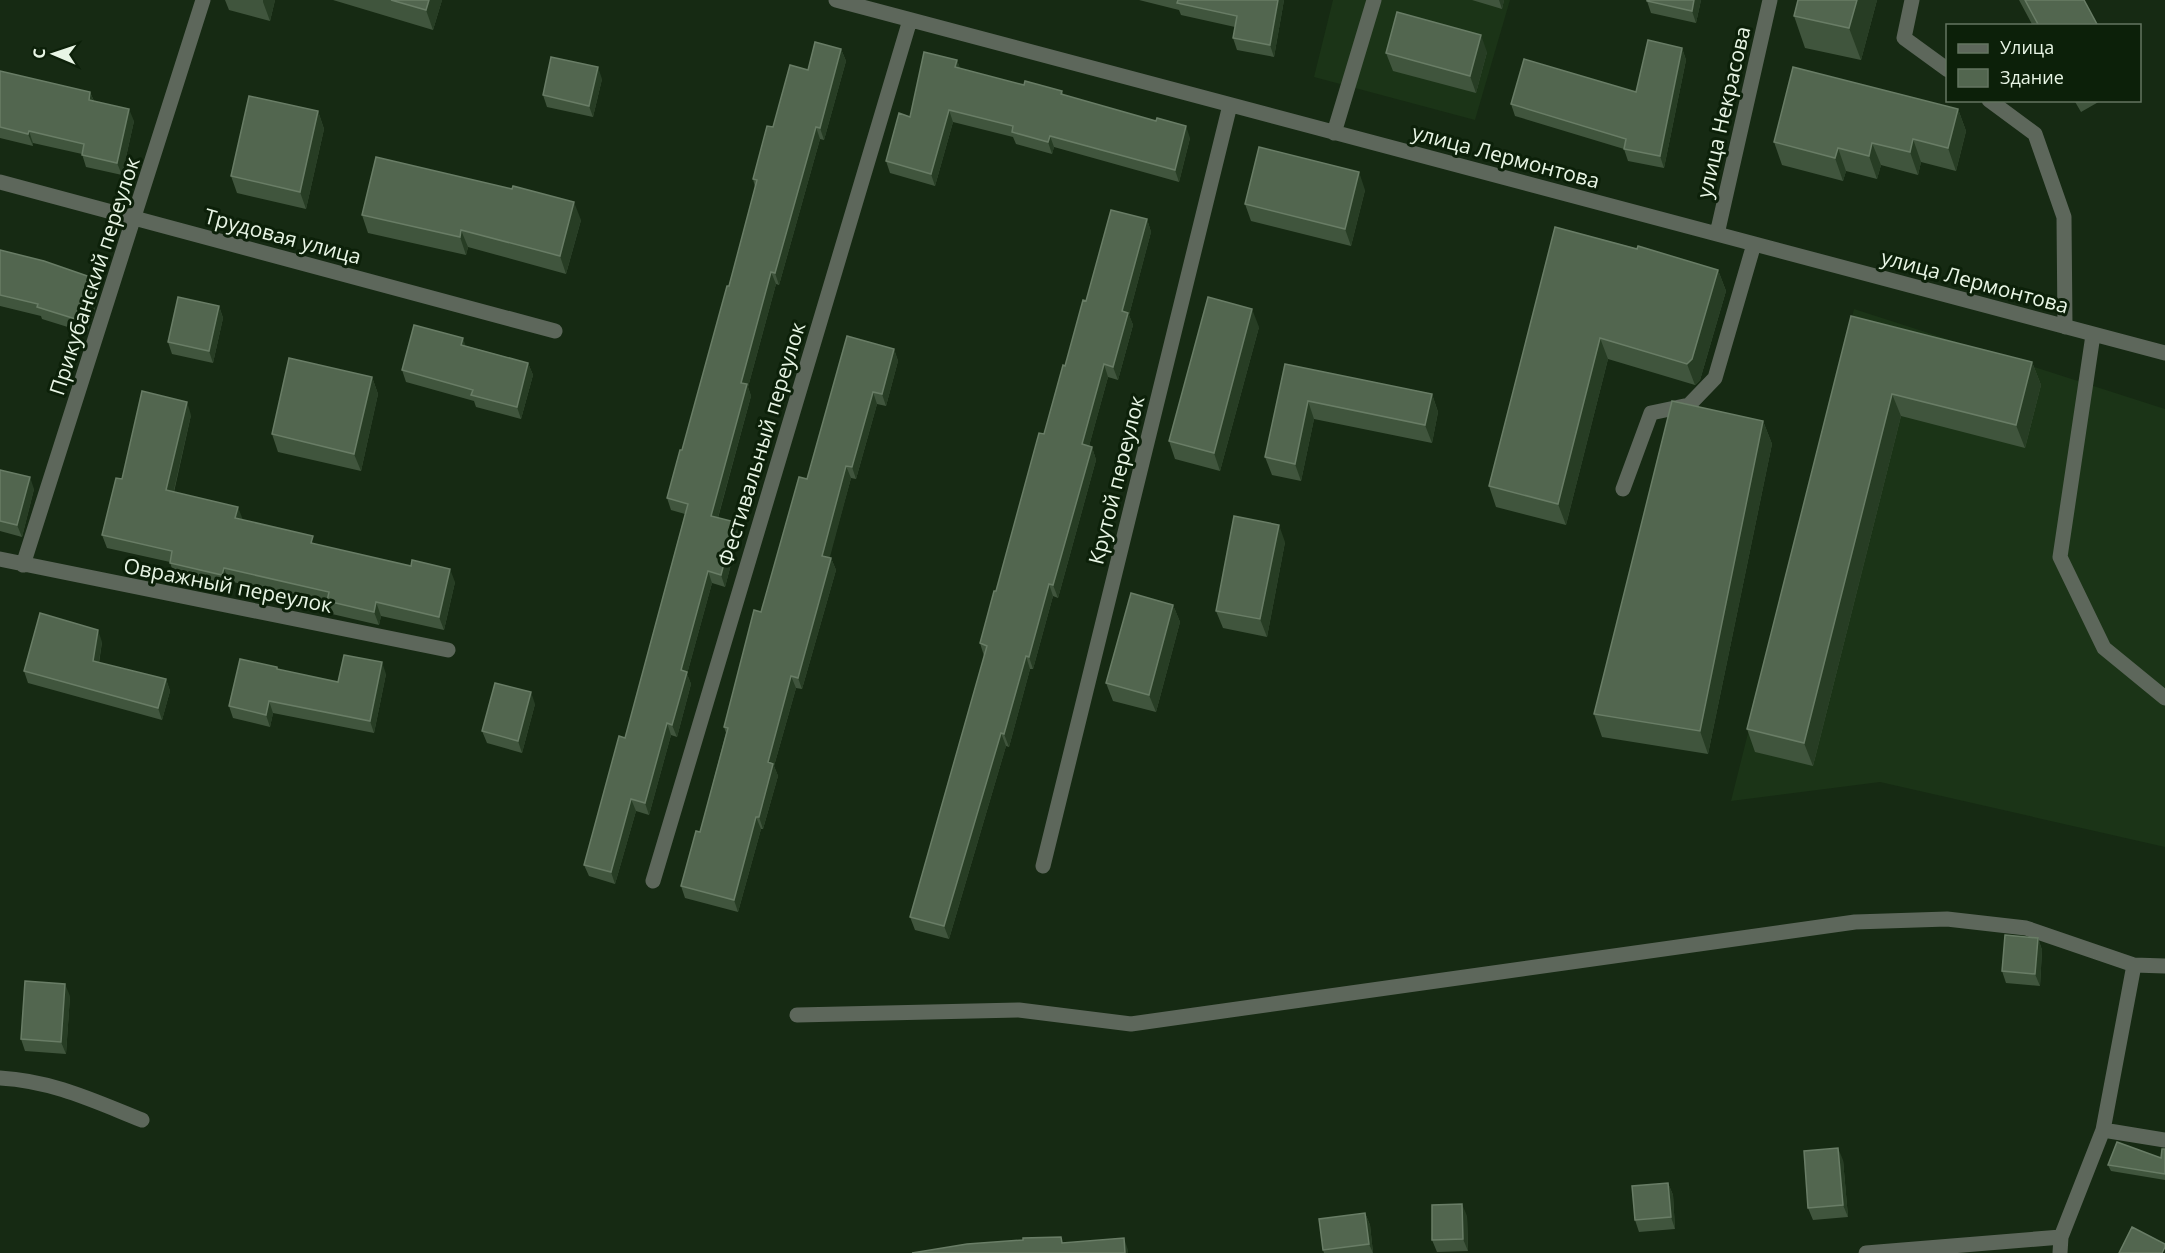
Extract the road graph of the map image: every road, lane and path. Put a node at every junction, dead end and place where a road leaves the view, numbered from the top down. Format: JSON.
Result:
{"nodes":[{"id":1,"x":203,"y":0,"type":"edge"},
{"id":2,"x":836,"y":0,"type":"edge"},
{"id":3,"x":1374,"y":0,"type":"edge"},
{"id":4,"x":1770,"y":0,"type":"edge"},
{"id":5,"x":1912,"y":0,"type":"edge"},
{"id":6,"x":910,"y":20,"type":"junction"},
{"id":7,"x":1946,"y":69,"type":"edge"},
{"id":8,"x":1992,"y":102,"type":"edge"},
{"id":9,"x":1230,"y":105,"type":"junction"},
{"id":10,"x":1334,"y":133,"type":"junction"},
{"id":11,"x":0,"y":182,"type":"edge"},
{"id":12,"x":135,"y":218,"type":"junction"},
{"id":13,"x":1717,"y":234,"type":"junction"},
{"id":14,"x":1754,"y":244,"type":"junction"},
{"id":15,"x":2065,"y":327,"type":"junction"},
{"id":16,"x":555,"y":331,"type":"dead end"},
{"id":17,"x":2094,"y":335,"type":"junction"},
{"id":18,"x":2165,"y":353,"type":"edge"},
{"id":19,"x":1623,"y":489,"type":"dead end"},
{"id":20,"x":0,"y":559,"type":"edge"},
{"id":21,"x":23,"y":565,"type":"junction"},
{"id":22,"x":448,"y":650,"type":"dead end"},
{"id":23,"x":2165,"y":698,"type":"edge"},
{"id":24,"x":1043,"y":866,"type":"dead end"},
{"id":25,"x":653,"y":881,"type":"dead end"},
{"id":26,"x":2134,"y":966,"type":"junction"},
{"id":27,"x":2165,"y":966,"type":"edge"},
{"id":28,"x":796,"y":1015,"type":"dead end"},
{"id":29,"x":0,"y":1078,"type":"edge"},
{"id":30,"x":142,"y":1120,"type":"dead end"},
{"id":31,"x":2103,"y":1130,"type":"junction"},
{"id":32,"x":2165,"y":1140,"type":"edge"},
{"id":33,"x":2061,"y":1245,"type":"edge"},
{"id":34,"x":1866,"y":1253,"type":"edge"}],
"edges":[{"from":1,"to":12,"type":"street","name":"Прикубанский переулок"},
{"from":2,"to":6,"type":"street","name":"улица Лермонтова"},
{"from":3,"to":10,"type":"street"},
{"from":4,"to":13,"type":"street","name":"улица Некрасова"},
{"from":5,"to":7,"type":"street"},
{"from":6,"to":9,"type":"street","name":"улица Лермонтова"},
{"from":6,"to":25,"type":"street","name":"Фестивальный переулок"},
{"from":8,"to":15,"type":"street"},
{"from":9,"to":10,"type":"street","name":"улица Лермонтова"},
{"from":9,"to":24,"type":"street","name":"Крутой переулок"},
{"from":10,"to":13,"type":"street","name":"улица Лермонтова"},
{"from":11,"to":12,"type":"street","name":"Трудовая улица"},
{"from":12,"to":16,"type":"street","name":"Трудовая улица"},
{"from":12,"to":21,"type":"street","name":"Прикубанский переулок"},
{"from":13,"to":14,"type":"street","name":"улица Лермонтова"},
{"from":14,"to":15,"type":"street","name":"улица Лермонтова"},
{"from":14,"to":19,"type":"street"},
{"from":15,"to":17,"type":"street","name":"улица Лермонтова"},
{"from":17,"to":18,"type":"street","name":"улица Лермонтова"},
{"from":17,"to":23,"type":"street"},
{"from":20,"to":21,"type":"street","name":"Овражный переулок"},
{"from":21,"to":22,"type":"street","name":"Овражный переулок"},
{"from":26,"to":27,"type":"street"},
{"from":26,"to":28,"type":"street"},
{"from":26,"to":31,"type":"street"},
{"from":29,"to":30,"type":"street"},
{"from":31,"to":32,"type":"street"},
{"from":31,"to":33,"type":"street"},
{"from":33,"to":34,"type":"street"}]}
